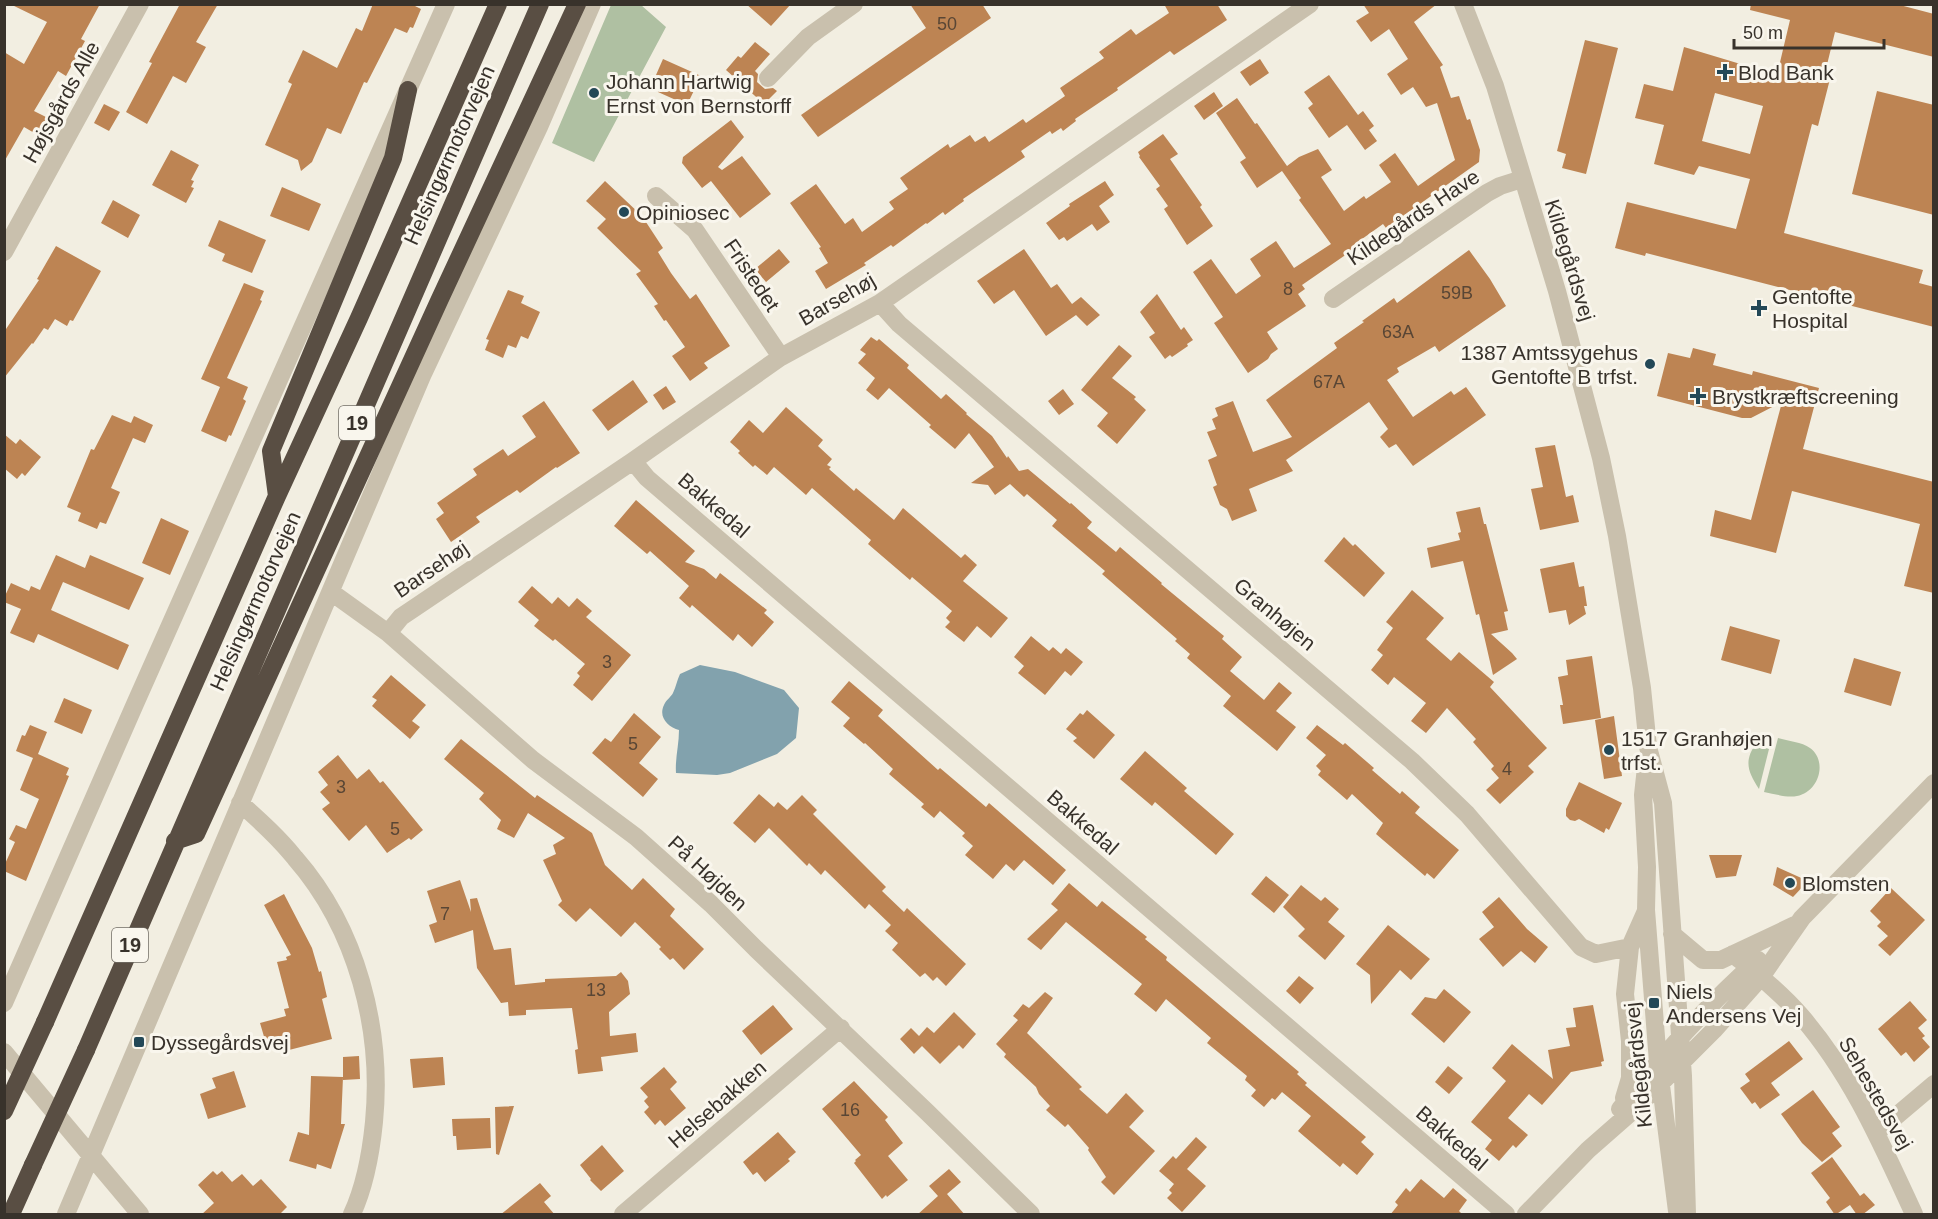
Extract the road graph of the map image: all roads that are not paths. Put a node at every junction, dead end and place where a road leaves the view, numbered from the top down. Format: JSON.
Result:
{"nodes":[{"id":1,"x":140,"y":4,"type":"edge"},
{"id":2,"x":446,"y":4,"type":"edge"},
{"id":3,"x":498,"y":4,"type":"edge"},
{"id":4,"x":540,"y":4,"type":"edge"},
{"id":5,"x":577,"y":4,"type":"edge"},
{"id":6,"x":592,"y":4,"type":"edge"},
{"id":7,"x":854,"y":4,"type":"edge"},
{"id":8,"x":1310,"y":4,"type":"edge"},
{"id":9,"x":1463,"y":4,"type":"edge"},
{"id":10,"x":831,"y":10,"type":"edge"},
{"id":11,"x":768,"y":78,"type":"dead end"},
{"id":12,"x":408,"y":90,"type":"junction"},
{"id":13,"x":1522,"y":179,"type":"junction"},
{"id":14,"x":656,"y":196,"type":"dead end"},
{"id":15,"x":4,"y":252,"type":"edge"},
{"id":16,"x":1333,"y":299,"type":"dead end"},
{"id":17,"x":880,"y":303,"type":"junction"},
{"id":18,"x":781,"y":357,"type":"junction"},
{"id":19,"x":633,"y":461,"type":"junction"},
{"id":20,"x":277,"y":496,"type":"junction"},
{"id":21,"x":332,"y":592,"type":"junction"},
{"id":22,"x":388,"y":633,"type":"junction"},
{"id":23,"x":1648,"y":747,"type":"junction"},
{"id":24,"x":1934,"y":783,"type":"edge"},
{"id":25,"x":240,"y":804,"type":"junction"},
{"id":26,"x":175,"y":841,"type":"junction"},
{"id":27,"x":1646,"y":910,"type":"junction"},
{"id":28,"x":1797,"y":924,"type":"junction"},
{"id":29,"x":1672,"y":934,"type":"junction"},
{"id":30,"x":1630,"y":947,"type":"junction"},
{"id":31,"x":1733,"y":954,"type":"junction"},
{"id":32,"x":1755,"y":972,"type":"junction"},
{"id":33,"x":4,"y":1004,"type":"edge"},
{"id":34,"x":841,"y":1028,"type":"junction"},
{"id":35,"x":1680,"y":1037,"type":"junction"},
{"id":36,"x":4,"y":1052,"type":"edge"},
{"id":37,"x":1658,"y":1062,"type":"junction"},
{"id":38,"x":1682,"y":1062,"type":"junction"},
{"id":39,"x":1660,"y":1083,"type":"junction"},
{"id":40,"x":1934,"y":1084,"type":"edge"},
{"id":41,"x":1619,"y":1110,"type":"junction"},
{"id":42,"x":4,"y":1111,"type":"edge"},
{"id":43,"x":1876,"y":1132,"type":"junction"},
{"id":44,"x":1588,"y":1150,"type":"junction"},
{"id":45,"x":91,"y":1155,"type":"junction"},
{"id":46,"x":11,"y":1215,"type":"edge"},
{"id":47,"x":66,"y":1215,"type":"edge"},
{"id":48,"x":140,"y":1215,"type":"edge"},
{"id":49,"x":352,"y":1215,"type":"edge"},
{"id":50,"x":623,"y":1215,"type":"edge"},
{"id":51,"x":1030,"y":1215,"type":"edge"},
{"id":52,"x":1506,"y":1215,"type":"edge"},
{"id":53,"x":1526,"y":1215,"type":"edge"},
{"id":54,"x":1678,"y":1215,"type":"edge"},
{"id":55,"x":1687,"y":1215,"type":"edge"},
{"id":56,"x":1914,"y":1215,"type":"edge"}],
"edges":[{"from":1,"to":15,"type":"street","name":"Højsgårds Alle"},
{"from":2,"to":12,"type":"street"},
{"from":3,"to":20,"type":"highway","name":"Helsingørmotorvejen","number":"19"},
{"from":4,"to":26,"type":"highway","name":"Helsingørmotorvejen","number":"19"},
{"from":5,"to":26,"type":"highway"},
{"from":6,"to":21,"type":"street"},
{"from":7,"to":10,"type":"street"},
{"from":8,"to":17,"type":"street","name":"Barsehøj"},
{"from":9,"to":13,"type":"street","name":"Kildegårdsvej"},
{"from":10,"to":11,"type":"street"},
{"from":12,"to":20,"type":"highway"},
{"from":12,"to":33,"type":"street"},
{"from":13,"to":16,"type":"street","name":"Kildegårds Have"},
{"from":13,"to":23,"type":"street","name":"Kildegårdsvej"},
{"from":14,"to":18,"type":"street","name":"Fristedet"},
{"from":17,"to":18,"type":"street","name":"Barsehøj"},
{"from":17,"to":30,"type":"street","name":"Granhøjen"},
{"from":18,"to":19,"type":"street","name":"Barsehøj"},
{"from":19,"to":22,"type":"street","name":"Barsehøj"},
{"from":19,"to":52,"type":"street","name":"Bakkedal"},
{"from":20,"to":42,"type":"highway","name":"Helsingørmotorvejen","number":"19","bridge":true},
{"from":21,"to":22,"type":"street","name":"På Højden"},
{"from":21,"to":25,"type":"street"},
{"from":22,"to":34,"type":"street","name":"På Højden"},
{"from":23,"to":27,"type":"street","name":"Kildegårdsvej"},
{"from":23,"to":29,"type":"street","name":"Kildegårdsvej"},
{"from":24,"to":28,"type":"street"},
{"from":25,"to":45,"type":"street"},
{"from":25,"to":49,"type":"street"},
{"from":26,"to":46,"type":"highway","name":"Helsingørmotorvejen","number":"19","bridge":true},
{"from":27,"to":30,"type":"street","name":"Kildegårdsvej"},
{"from":27,"to":37,"type":"street","name":"Kildegårdsvej"},
{"from":28,"to":31,"type":"street"},
{"from":28,"to":32,"type":"street"},
{"from":29,"to":31,"type":"street"},
{"from":29,"to":35,"type":"street","name":"Kildegårdsvej"},
{"from":30,"to":41,"type":"street","name":"Kildegårdsvej"},
{"from":31,"to":32,"type":"street","name":"Sehestedsvej"},
{"from":32,"to":35,"type":"street"},
{"from":32,"to":38,"type":"street"},
{"from":32,"to":43,"type":"street","name":"Sehestedsvej"},
{"from":34,"to":50,"type":"street","name":"Helsebakken"},
{"from":34,"to":51,"type":"street","name":"På Højden"},
{"from":35,"to":37,"type":"street"},
{"from":35,"to":38,"type":"street","name":"Kildegårdsvej"},
{"from":36,"to":45,"type":"street"},
{"from":37,"to":39,"type":"street","name":"Kildegårdsvej"},
{"from":37,"to":41,"type":"street"},
{"from":38,"to":39,"type":"street"},
{"from":38,"to":55,"type":"street","name":"Kildegårdsvej"},
{"from":39,"to":44,"type":"street"},
{"from":39,"to":54,"type":"street","name":"Kildegårdsvej"},
{"from":40,"to":43,"type":"street"},
{"from":41,"to":44,"type":"street"},
{"from":43,"to":56,"type":"street","name":"Sehestedsvej"},
{"from":44,"to":53,"type":"street"},
{"from":45,"to":47,"type":"street"},
{"from":45,"to":48,"type":"street"}]}
